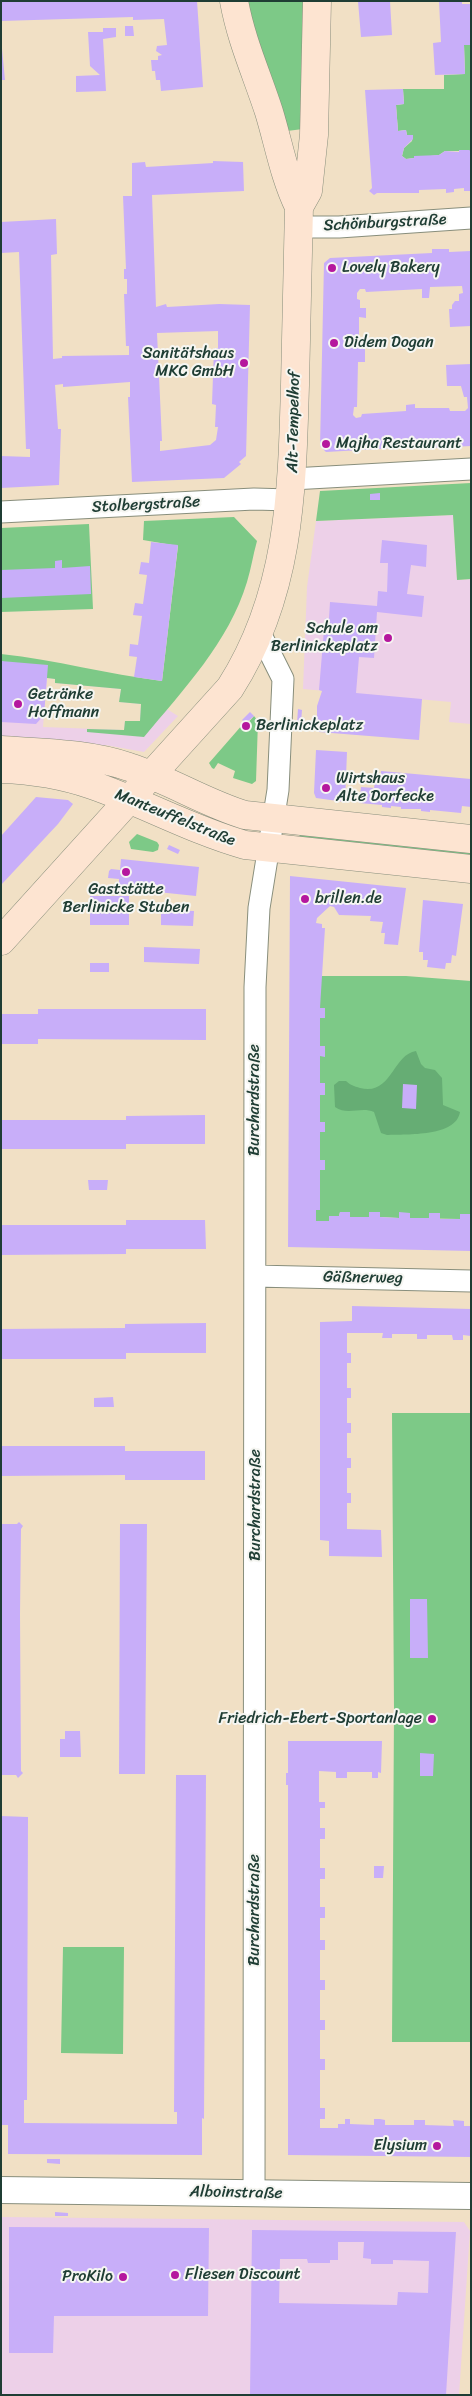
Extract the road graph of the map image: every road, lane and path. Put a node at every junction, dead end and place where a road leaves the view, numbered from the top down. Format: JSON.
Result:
{"nodes":[{"id":1,"x":234,"y":1,"type":"edge"},
{"id":2,"x":317,"y":1,"type":"edge"},
{"id":3,"x":299,"y":217,"type":"junction"},
{"id":4,"x":471,"y":218,"type":"edge"},
{"id":5,"x":471,"y":469,"type":"edge"},
{"id":6,"x":291,"y":490,"type":"junction"},
{"id":7,"x":1,"y":512,"type":"edge"},
{"id":8,"x":260,"y":633,"type":"junction"},
{"id":9,"x":1,"y":750,"type":"edge"},
{"id":10,"x":1,"y":769,"type":"edge"},
{"id":11,"x":152,"y":775,"type":"junction"},
{"id":12,"x":129,"y":800,"type":"junction"},
{"id":13,"x":274,"y":818,"type":"junction"},
{"id":14,"x":471,"y":839,"type":"edge"},
{"id":15,"x":269,"y":848,"type":"junction"},
{"id":16,"x":471,"y":869,"type":"edge"},
{"id":17,"x":1,"y":941,"type":"edge"},
{"id":18,"x":255,"y":1276,"type":"junction"},
{"id":19,"x":471,"y":1281,"type":"edge"},
{"id":20,"x":1,"y":2190,"type":"edge"},
{"id":21,"x":254,"y":2193,"type":"junction"},
{"id":22,"x":471,"y":2196,"type":"edge"}],
"edges":[{"from":1,"to":3,"type":"main road","name":"Alt-Tempelhof"},
{"from":2,"to":3,"type":"main road","name":"Alt-Tempelhof"},
{"from":3,"to":4,"type":"street","name":"Schönburgstraße"},
{"from":3,"to":6,"type":"main road","name":"Alt-Tempelhof"},
{"from":5,"to":6,"type":"street","name":"Stolbergstraße"},
{"from":6,"to":7,"type":"street","name":"Stolbergstraße"},
{"from":6,"to":8,"type":"main road","name":"Alt-Tempelhof"},
{"from":8,"to":11,"type":"main road","name":"Alt-Tempelhof"},
{"from":8,"to":13,"type":"street"},
{"from":9,"to":11,"type":"main road","name":"Manteuffelstraße"},
{"from":10,"to":12,"type":"main road","name":"Manteuffelstraße"},
{"from":11,"to":12,"type":"main road","name":"Alt-Tempelhof"},
{"from":11,"to":13,"type":"main road","name":"Manteuffelstraße"},
{"from":12,"to":15,"type":"main road","name":"Manteuffelstraße"},
{"from":12,"to":17,"type":"main road","name":"Alt-Tempelhof"},
{"from":13,"to":14,"type":"main road","name":"Manteuffelstraße"},
{"from":13,"to":15,"type":"street","name":"Burchardstraße"},
{"from":15,"to":16,"type":"main road","name":"Manteuffelstraße"},
{"from":15,"to":18,"type":"street","name":"Burchardstraße"},
{"from":18,"to":19,"type":"street","name":"Gäßnerweg"},
{"from":18,"to":21,"type":"street","name":"Burchardstraße"},
{"from":20,"to":21,"type":"street","name":"Alboinstraße"},
{"from":21,"to":22,"type":"street","name":"Alboinstraße"}]}
